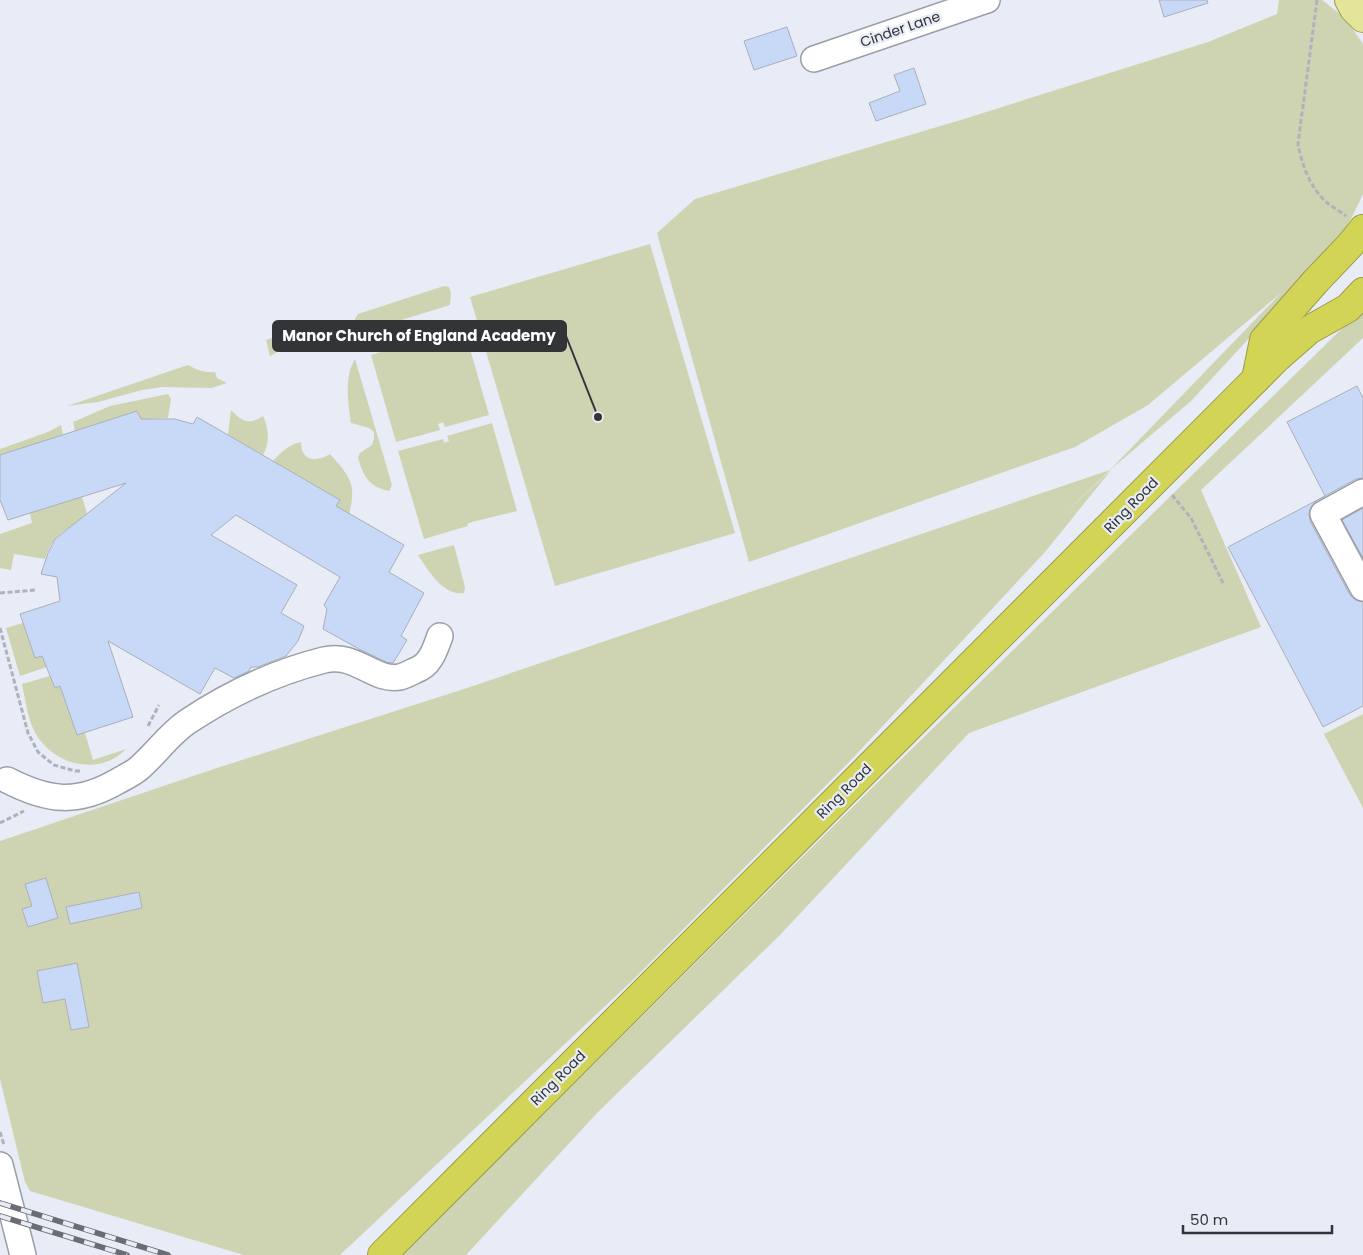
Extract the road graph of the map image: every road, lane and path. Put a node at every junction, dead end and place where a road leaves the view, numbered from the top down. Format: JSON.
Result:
{"nodes":[{"id":1,"x":987,"y":0,"type":"edge"},
{"id":2,"x":1317,"y":0,"type":"edge"},
{"id":3,"x":1348,"y":0,"type":"edge"},
{"id":4,"x":1363,"y":18,"type":"edge"},
{"id":5,"x":814,"y":59,"type":"dead end"},
{"id":6,"x":1357,"y":224,"type":"edge"},
{"id":7,"x":1363,"y":257,"type":"edge"},
{"id":8,"x":1363,"y":292,"type":"edge"},
{"id":9,"x":1309,"y":330,"type":"junction"},
{"id":10,"x":1256,"y":379,"type":"junction"},
{"id":11,"x":1158,"y":477,"type":"junction"},
{"id":12,"x":1363,"y":492,"type":"edge"},
{"id":13,"x":1223,"y":583,"type":"dead end"},
{"id":14,"x":1363,"y":588,"type":"edge"},
{"id":15,"x":36,"y":590,"type":"dead end"},
{"id":16,"x":0,"y":593,"type":"edge"},
{"id":17,"x":0,"y":628,"type":"edge"},
{"id":18,"x":440,"y":636,"type":"dead end"},
{"id":19,"x":158,"y":705,"type":"dead end"},
{"id":20,"x":147,"y":728,"type":"dead end"},
{"id":21,"x":89,"y":771,"type":"dead end"},
{"id":22,"x":7,"y":780,"type":"dead end"},
{"id":23,"x":0,"y":1165,"type":"edge"},
{"id":24,"x":23,"y":1255,"type":"edge"},
{"id":25,"x":382,"y":1255,"type":"edge"}],
"edges":[{"from":1,"to":5,"type":"street","name":"Cinder Lane"},
{"from":2,"to":6,"type":"path"},
{"from":3,"to":4,"type":"main road"},
{"from":6,"to":10,"type":"highway"},
{"from":7,"to":9,"type":"highway","name":"Ring Road"},
{"from":8,"to":9,"type":"highway","name":"Ring Road"},
{"from":9,"to":10,"type":"highway","name":"Ring Road"},
{"from":10,"to":11,"type":"highway","name":"Ring Road"},
{"from":11,"to":13,"type":"path"},
{"from":11,"to":25,"type":"highway","name":"Ring Road"},
{"from":12,"to":14,"type":"street"},
{"from":15,"to":16,"type":"path"},
{"from":17,"to":21,"type":"path"},
{"from":18,"to":22,"type":"street"},
{"from":19,"to":20,"type":"path"},
{"from":23,"to":24,"type":"street"}]}
